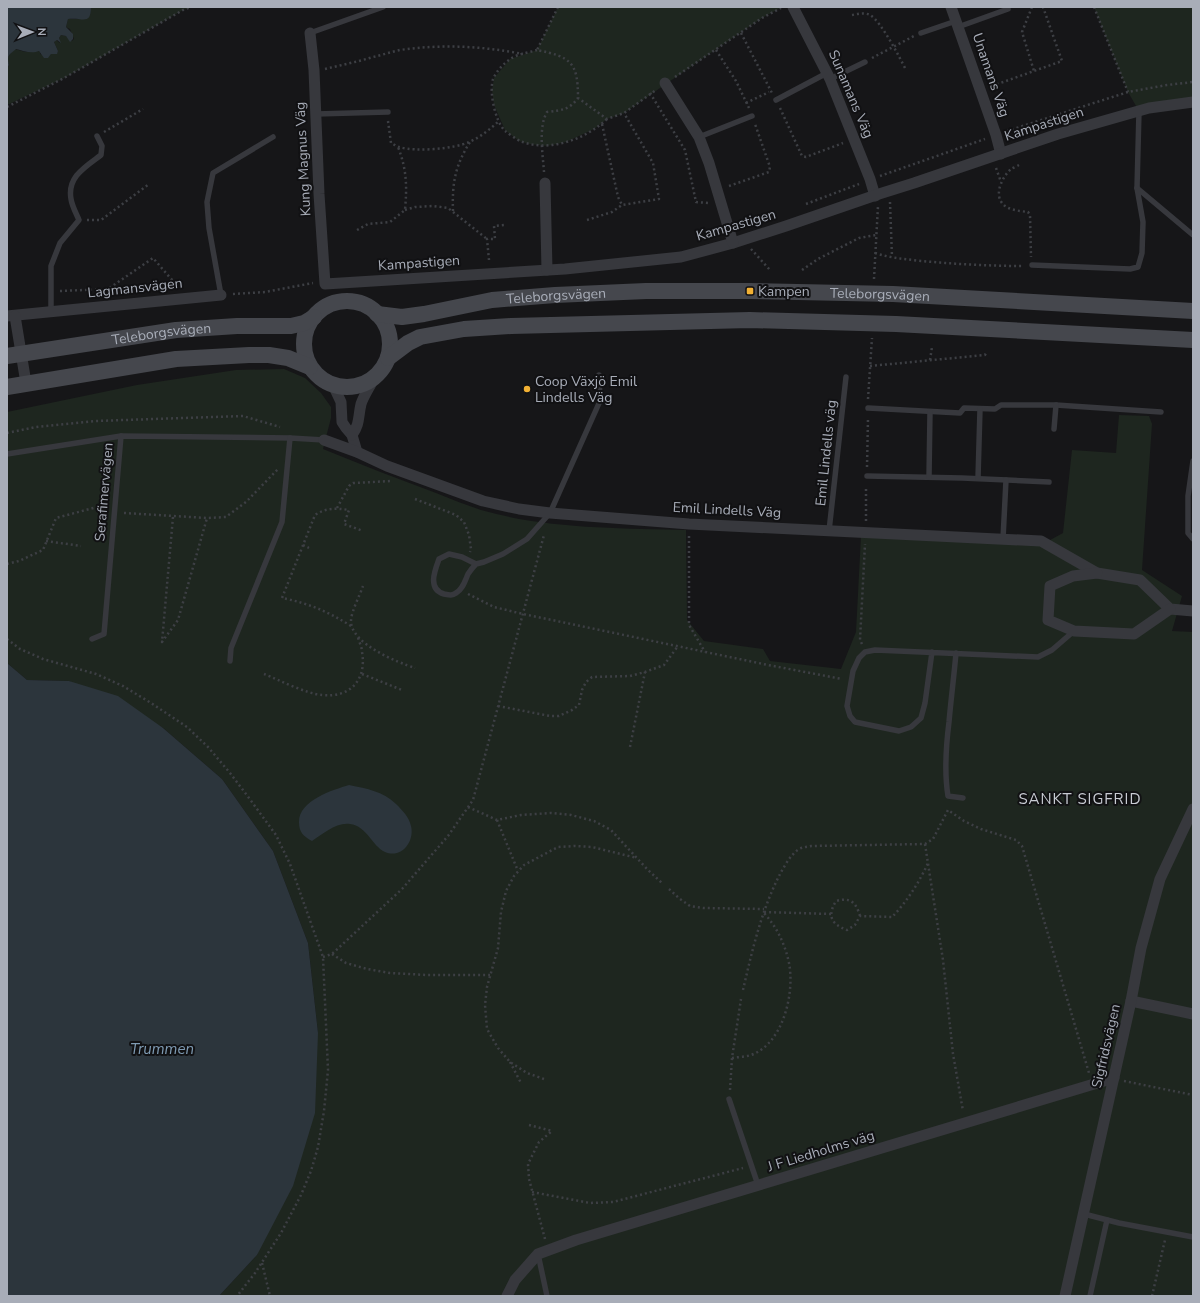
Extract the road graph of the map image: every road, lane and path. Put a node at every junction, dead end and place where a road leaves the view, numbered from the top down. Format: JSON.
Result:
{"nodes":[{"id":1,"x":191,"y":7,"type":"edge"},
{"id":2,"x":383,"y":7,"type":"edge"},
{"id":3,"x":558,"y":7,"type":"edge"},
{"id":4,"x":783,"y":7,"type":"edge"},
{"id":5,"x":793,"y":7,"type":"edge"},
{"id":6,"x":951,"y":7,"type":"edge"},
{"id":7,"x":1032,"y":7,"type":"edge"},
{"id":8,"x":1043,"y":7,"type":"edge"},
{"id":9,"x":1094,"y":7,"type":"edge"},
{"id":10,"x":1008,"y":9,"type":"dead end"},
{"id":11,"x":852,"y":15,"type":"dead end"},
{"id":12,"x":957,"y":24,"type":"junction"},
{"id":13,"x":310,"y":33,"type":"joint"},
{"id":14,"x":741,"y":33,"type":"junction"},
{"id":15,"x":921,"y":33,"type":"joint"},
{"id":16,"x":893,"y":46,"type":"junction"},
{"id":17,"x":537,"y":50,"type":"junction"},
{"id":18,"x":523,"y":54,"type":"junction"},
{"id":19,"x":865,"y":62,"type":"joint"},
{"id":20,"x":314,"y":70,"type":"junction"},
{"id":21,"x":906,"y":70,"type":"dead end"},
{"id":22,"x":1034,"y":71,"type":"junction"},
{"id":23,"x":829,"y":76,"type":"junction"},
{"id":24,"x":1193,"y":82,"type":"edge"},
{"id":25,"x":665,"y":83,"type":"junction"},
{"id":26,"x":980,"y":90,"type":"junction"},
{"id":27,"x":772,"y":91,"type":"junction"},
{"id":28,"x":1128,"y":92,"type":"junction"},
{"id":29,"x":650,"y":93,"type":"junction"},
{"id":30,"x":578,"y":98,"type":"junction"},
{"id":31,"x":776,"y":100,"type":"junction"},
{"id":32,"x":1193,"y":102,"type":"edge"},
{"id":33,"x":746,"y":103,"type":"dead end"},
{"id":34,"x":7,"y":107,"type":"edge"},
{"id":35,"x":143,"y":110,"type":"dead end"},
{"id":36,"x":1139,"y":111,"type":"junction"},
{"id":37,"x":388,"y":112,"type":"joint"},
{"id":38,"x":624,"y":113,"type":"junction"},
{"id":39,"x":316,"y":114,"type":"junction"},
{"id":40,"x":752,"y":116,"type":"dead end"},
{"id":41,"x":607,"y":119,"type":"junction"},
{"id":42,"x":500,"y":121,"type":"junction"},
{"id":43,"x":602,"y":124,"type":"junction"},
{"id":44,"x":996,"y":135,"type":"junction"},
{"id":45,"x":97,"y":136,"type":"joint"},
{"id":46,"x":273,"y":137,"type":"dead end"},
{"id":47,"x":699,"y":137,"type":"junction"},
{"id":48,"x":854,"y":138,"type":"junction"},
{"id":49,"x":470,"y":142,"type":"junction"},
{"id":50,"x":542,"y":146,"type":"junction"},
{"id":51,"x":398,"y":147,"type":"junction"},
{"id":52,"x":1001,"y":154,"type":"junction"},
{"id":53,"x":1019,"y":165,"type":"dead end"},
{"id":54,"x":997,"y":171,"type":"dead end"},
{"id":55,"x":544,"y":182,"type":"joint"},
{"id":56,"x":1001,"y":183,"type":"junction"},
{"id":57,"x":149,"y":184,"type":"dead end"},
{"id":58,"x":1137,"y":188,"type":"junction"},
{"id":59,"x":881,"y":194,"type":"junction"},
{"id":60,"x":721,"y":204,"type":"junction"},
{"id":61,"x":622,"y":205,"type":"junction"},
{"id":62,"x":404,"y":210,"type":"junction"},
{"id":63,"x":453,"y":212,"type":"junction"},
{"id":64,"x":79,"y":220,"type":"junction"},
{"id":65,"x":587,"y":220,"type":"dead end"},
{"id":66,"x":504,"y":225,"type":"dead end"},
{"id":67,"x":357,"y":230,"type":"dead end"},
{"id":68,"x":876,"y":235,"type":"junction"},
{"id":69,"x":1193,"y":235,"type":"edge"},
{"id":70,"x":487,"y":239,"type":"junction"},
{"id":71,"x":738,"y":241,"type":"junction"},
{"id":72,"x":875,"y":253,"type":"junction"},
{"id":73,"x":892,"y":257,"type":"junction"},
{"id":74,"x":489,"y":260,"type":"dead end"},
{"id":75,"x":1032,"y":265,"type":"junction"},
{"id":76,"x":547,"y":270,"type":"junction"},
{"id":77,"x":770,"y":270,"type":"dead end"},
{"id":78,"x":802,"y":270,"type":"dead end"},
{"id":79,"x":874,"y":280,"type":"dead end"},
{"id":80,"x":325,"y":284,"type":"joint"},
{"id":81,"x":51,"y":292,"type":"junction"},
{"id":82,"x":221,"y":295,"type":"joint"},
{"id":83,"x":188,"y":298,"type":"junction"},
{"id":84,"x":1193,"y":311,"type":"edge"},
{"id":85,"x":51,"y":312,"type":"junction"},
{"id":86,"x":377,"y":314,"type":"junction"},
{"id":87,"x":11,"y":316,"type":"edge"},
{"id":88,"x":314,"y":317,"type":"junction"},
{"id":89,"x":872,"y":336,"type":"dead end"},
{"id":90,"x":1193,"y":340,"type":"edge"},
{"id":91,"x":932,"y":347,"type":"dead end"},
{"id":92,"x":987,"y":351,"type":"dead end"},
{"id":93,"x":14,"y":355,"type":"edge"},
{"id":94,"x":388,"y":358,"type":"junction"},
{"id":95,"x":930,"y":360,"type":"junction"},
{"id":96,"x":870,"y":366,"type":"junction"},
{"id":97,"x":310,"y":367,"type":"junction"},
{"id":98,"x":598,"y":375,"type":"dead end"},
{"id":99,"x":846,"y":377,"type":"dead end"},
{"id":100,"x":374,"y":378,"type":"junction"},
{"id":101,"x":26,"y":383,"type":"junction"},
{"id":102,"x":333,"y":385,"type":"junction"},
{"id":103,"x":7,"y":387,"type":"edge"},
{"id":104,"x":1056,"y":405,"type":"junction"},
{"id":105,"x":868,"y":408,"type":"junction"},
{"id":106,"x":980,"y":409,"type":"junction"},
{"id":107,"x":930,"y":412,"type":"junction"},
{"id":108,"x":1161,"y":412,"type":"dead end"},
{"id":109,"x":287,"y":429,"type":"dead end"},
{"id":110,"x":1054,"y":429,"type":"dead end"},
{"id":111,"x":7,"y":433,"type":"edge"},
{"id":112,"x":352,"y":435,"type":"junction"},
{"id":113,"x":121,"y":436,"type":"junction"},
{"id":114,"x":290,"y":438,"type":"junction"},
{"id":115,"x":324,"y":440,"type":"joint"},
{"id":116,"x":357,"y":452,"type":"junction"},
{"id":117,"x":7,"y":454,"type":"edge"},
{"id":118,"x":288,"y":459,"type":"junction"},
{"id":119,"x":1193,"y":461,"type":"edge"},
{"id":120,"x":867,"y":476,"type":"junction"},
{"id":121,"x":929,"y":477,"type":"junction"},
{"id":122,"x":978,"y":478,"type":"junction"},
{"id":123,"x":1006,"y":480,"type":"junction"},
{"id":124,"x":397,"y":481,"type":"dead end"},
{"id":125,"x":1049,"y":482,"type":"dead end"},
{"id":126,"x":415,"y":499,"type":"dead end"},
{"id":127,"x":115,"y":506,"type":"junction"},
{"id":128,"x":337,"y":508,"type":"junction"},
{"id":129,"x":114,"y":513,"type":"junction"},
{"id":130,"x":550,"y":513,"type":"junction"},
{"id":131,"x":173,"y":517,"type":"junction"},
{"id":132,"x":206,"y":518,"type":"junction"},
{"id":133,"x":689,"y":524,"type":"junction"},
{"id":134,"x":363,"y":531,"type":"dead end"},
{"id":135,"x":830,"y":531,"type":"junction"},
{"id":136,"x":866,"y":533,"type":"junction"},
{"id":137,"x":1003,"y":539,"type":"junction"},
{"id":138,"x":1193,"y":539,"type":"edge"},
{"id":139,"x":46,"y":541,"type":"junction"},
{"id":140,"x":303,"y":545,"type":"junction"},
{"id":141,"x":81,"y":546,"type":"dead end"},
{"id":142,"x":309,"y":548,"type":"dead end"},
{"id":143,"x":467,"y":560,"type":"junction"},
{"id":144,"x":7,"y":564,"type":"edge"},
{"id":145,"x":476,"y":564,"type":"junction"},
{"id":146,"x":1097,"y":573,"type":"junction"},
{"id":147,"x":363,"y":586,"type":"dead end"},
{"id":148,"x":460,"y":590,"type":"junction"},
{"id":149,"x":1170,"y":609,"type":"junction"},
{"id":150,"x":1193,"y":611,"type":"edge"},
{"id":151,"x":522,"y":614,"type":"junction"},
{"id":152,"x":351,"y":626,"type":"junction"},
{"id":153,"x":1074,"y":631,"type":"junction"},
{"id":154,"x":358,"y":637,"type":"junction"},
{"id":155,"x":7,"y":639,"type":"edge"},
{"id":156,"x":92,"y":639,"type":"dead end"},
{"id":157,"x":678,"y":646,"type":"junction"},
{"id":158,"x":705,"y":652,"type":"junction"},
{"id":159,"x":865,"y":652,"type":"junction"},
{"id":160,"x":932,"y":652,"type":"junction"},
{"id":161,"x":956,"y":654,"type":"junction"},
{"id":162,"x":230,"y":662,"type":"dead end"},
{"id":163,"x":415,"y":668,"type":"dead end"},
{"id":164,"x":645,"y":672,"type":"junction"},
{"id":165,"x":264,"y":674,"type":"dead end"},
{"id":166,"x":362,"y":674,"type":"junction"},
{"id":167,"x":851,"y":680,"type":"junction"},
{"id":168,"x":402,"y":690,"type":"dead end"},
{"id":169,"x":498,"y":706,"type":"junction"},
{"id":170,"x":630,"y":747,"type":"dead end"},
{"id":171,"x":963,"y":798,"type":"dead end"},
{"id":172,"x":468,"y":807,"type":"junction"},
{"id":173,"x":1193,"y":809,"type":"edge"},
{"id":174,"x":497,"y":820,"type":"junction"},
{"id":175,"x":925,"y":844,"type":"junction"},
{"id":176,"x":637,"y":858,"type":"junction"},
{"id":177,"x":928,"y":862,"type":"junction"},
{"id":178,"x":518,"y":871,"type":"junction"},
{"id":179,"x":664,"y":884,"type":"dead end"},
{"id":180,"x":669,"y":889,"type":"dead end"},
{"id":181,"x":764,"y":910,"type":"junction"},
{"id":182,"x":831,"y":914,"type":"junction"},
{"id":183,"x":860,"y":916,"type":"junction"},
{"id":184,"x":332,"y":954,"type":"junction"},
{"id":185,"x":323,"y":957,"type":"junction"},
{"id":186,"x":490,"y":975,"type":"junction"},
{"id":187,"x":743,"y":990,"type":"dead end"},
{"id":188,"x":741,"y":999,"type":"dead end"},
{"id":189,"x":1131,"y":1002,"type":"junction"},
{"id":190,"x":1193,"y":1014,"type":"edge"},
{"id":191,"x":732,"y":1058,"type":"junction"},
{"id":192,"x":510,"y":1062,"type":"junction"},
{"id":193,"x":1114,"y":1078,"type":"junction"},
{"id":194,"x":544,"y":1079,"type":"dead end"},
{"id":195,"x":522,"y":1083,"type":"dead end"},
{"id":196,"x":1092,"y":1085,"type":"junction"},
{"id":197,"x":1193,"y":1095,"type":"edge"},
{"id":198,"x":729,"y":1099,"type":"joint"},
{"id":199,"x":965,"y":1123,"type":"junction"},
{"id":200,"x":529,"y":1124,"type":"dead end"},
{"id":201,"x":752,"y":1166,"type":"junction"},
{"id":202,"x":758,"y":1185,"type":"junction"},
{"id":203,"x":532,"y":1192,"type":"junction"},
{"id":204,"x":1084,"y":1214,"type":"junction"},
{"id":205,"x":1107,"y":1220,"type":"junction"},
{"id":206,"x":1167,"y":1232,"type":"junction"},
{"id":207,"x":1193,"y":1237,"type":"edge"},
{"id":208,"x":543,"y":1252,"type":"junction"},
{"id":209,"x":262,"y":1262,"type":"junction"},
{"id":210,"x":237,"y":1296,"type":"edge"},
{"id":211,"x":270,"y":1296,"type":"edge"},
{"id":212,"x":507,"y":1296,"type":"edge"},
{"id":213,"x":547,"y":1296,"type":"edge"},
{"id":214,"x":1065,"y":1296,"type":"edge"},
{"id":215,"x":1090,"y":1296,"type":"edge"},
{"id":216,"x":1152,"y":1296,"type":"edge"}],
"edges":[{"from":1,"to":34,"type":"path"},
{"from":2,"to":13,"type":"lane"},
{"from":3,"to":17,"type":"path"},
{"from":4,"to":14,"type":"path"},
{"from":5,"to":23,"type":"street","name":"Sunamans Väg"},
{"from":6,"to":12,"type":"street","name":"Unamans Väg"},
{"from":7,"to":22,"type":"path"},
{"from":8,"to":22,"type":"path"},
{"from":9,"to":28,"type":"path"},
{"from":10,"to":12,"type":"lane"},
{"from":11,"to":16,"type":"path"},
{"from":12,"to":15,"type":"lane"},
{"from":12,"to":26,"type":"street","name":"Unamans Väg"},
{"from":13,"to":20,"type":"street","name":"Kung Magnus Väg"},
{"from":14,"to":25,"type":"path"},
{"from":14,"to":27,"type":"path"},
{"from":15,"to":16,"type":"path"},
{"from":16,"to":19,"type":"path"},
{"from":16,"to":21,"type":"path"},
{"from":17,"to":18,"type":"path"},
{"from":17,"to":30,"type":"path"},
{"from":18,"to":20,"type":"path"},
{"from":18,"to":42,"type":"path"},
{"from":19,"to":23,"type":"lane"},
{"from":20,"to":39,"type":"street","name":"Kung Magnus Väg"},
{"from":22,"to":26,"type":"path"},
{"from":23,"to":31,"type":"lane"},
{"from":23,"to":48,"type":"street","name":"Sunamans Väg"},
{"from":24,"to":28,"type":"path"},
{"from":25,"to":29,"type":"path"},
{"from":25,"to":47,"type":"street"},
{"from":26,"to":44,"type":"street","name":"Unamans Väg"},
{"from":27,"to":31,"type":"path"},
{"from":27,"to":33,"type":"path"},
{"from":28,"to":44,"type":"path"},
{"from":29,"to":38,"type":"path"},
{"from":29,"to":60,"type":"path"},
{"from":30,"to":41,"type":"path"},
{"from":30,"to":50,"type":"path"},
{"from":31,"to":48,"type":"path"},
{"from":32,"to":36,"type":"street","name":"Kampastigen"},
{"from":35,"to":45,"type":"path"},
{"from":36,"to":52,"type":"street","name":"Kampastigen"},
{"from":36,"to":58,"type":"lane"},
{"from":37,"to":39,"type":"lane"},
{"from":37,"to":51,"type":"path"},
{"from":38,"to":41,"type":"path"},
{"from":38,"to":61,"type":"path"},
{"from":39,"to":80,"type":"street","name":"Kung Magnus Väg"},
{"from":40,"to":47,"type":"lane"},
{"from":41,"to":43,"type":"path"},
{"from":42,"to":49,"type":"path"},
{"from":42,"to":50,"type":"path"},
{"from":43,"to":50,"type":"path"},
{"from":43,"to":61,"type":"path"},
{"from":44,"to":52,"type":"street","name":"Unamans Väg"},
{"from":44,"to":59,"type":"path"},
{"from":45,"to":64,"type":"lane"},
{"from":46,"to":82,"type":"lane"},
{"from":47,"to":60,"type":"street"},
{"from":48,"to":59,"type":"street","name":"Sunamans Väg"},
{"from":49,"to":51,"type":"path"},
{"from":49,"to":63,"type":"path"},
{"from":50,"to":55,"type":"path"},
{"from":51,"to":62,"type":"path"},
{"from":52,"to":59,"type":"street","name":"Kampastigen"},
{"from":53,"to":56,"type":"path"},
{"from":54,"to":56,"type":"path"},
{"from":55,"to":76,"type":"street"},
{"from":56,"to":75,"type":"path"},
{"from":57,"to":64,"type":"path"},
{"from":58,"to":69,"type":"lane"},
{"from":58,"to":75,"type":"lane"},
{"from":59,"to":68,"type":"path"},
{"from":59,"to":71,"type":"street","name":"Kampastigen"},
{"from":59,"to":73,"type":"path"},
{"from":60,"to":71,"type":"street"},
{"from":61,"to":65,"type":"path"},
{"from":62,"to":63,"type":"path"},
{"from":62,"to":67,"type":"path"},
{"from":63,"to":70,"type":"path"},
{"from":64,"to":81,"type":"lane"},
{"from":66,"to":70,"type":"path"},
{"from":68,"to":72,"type":"path"},
{"from":68,"to":78,"type":"path"},
{"from":70,"to":74,"type":"path"},
{"from":71,"to":76,"type":"street","name":"Kampastigen"},
{"from":71,"to":77,"type":"path"},
{"from":72,"to":73,"type":"path"},
{"from":72,"to":79,"type":"path"},
{"from":73,"to":75,"type":"path"},
{"from":76,"to":80,"type":"street","name":"Kampastigen"},
{"from":81,"to":83,"type":"path"},
{"from":81,"to":85,"type":"lane"},
{"from":82,"to":83,"type":"street","name":"Lagmansvägen"},
{"from":83,"to":85,"type":"street","name":"Lagmansvägen"},
{"from":84,"to":86,"type":"main road","name":"Teleborgsvägen"},
{"from":85,"to":87,"type":"street","name":"Lagmansvägen"},
{"from":86,"to":88,"type":"main road"},
{"from":86,"to":94,"type":"main road"},
{"from":87,"to":93,"type":"street","name":"Lagmansvägen"},
{"from":88,"to":93,"type":"main road","name":"Teleborgsvägen"},
{"from":88,"to":97,"type":"main road"},
{"from":89,"to":96,"type":"path"},
{"from":90,"to":94,"type":"main road","name":"Teleborgsvägen"},
{"from":91,"to":95,"type":"path"},
{"from":92,"to":95,"type":"path"},
{"from":93,"to":101,"type":"street","name":"Lagmansvägen"},
{"from":94,"to":100,"type":"main road"},
{"from":95,"to":96,"type":"path"},
{"from":96,"to":105,"type":"path"},
{"from":97,"to":101,"type":"main road","name":"Teleborgsvägen"},
{"from":97,"to":102,"type":"main road"},
{"from":98,"to":130,"type":"lane"},
{"from":99,"to":135,"type":"lane","name":"Emil Lindells väg"},
{"from":100,"to":102,"type":"main road"},
{"from":100,"to":112,"type":"street"},
{"from":101,"to":103,"type":"main road","name":"Teleborgsvägen"},
{"from":102,"to":112,"type":"street"},
{"from":104,"to":106,"type":"lane"},
{"from":104,"to":108,"type":"lane"},
{"from":104,"to":110,"type":"lane"},
{"from":105,"to":107,"type":"lane"},
{"from":105,"to":120,"type":"path"},
{"from":106,"to":107,"type":"lane"},
{"from":106,"to":122,"type":"lane"},
{"from":107,"to":121,"type":"lane"},
{"from":109,"to":111,"type":"path"},
{"from":112,"to":116,"type":"street"},
{"from":113,"to":114,"type":"lane","name":"Serafimervägen"},
{"from":113,"to":117,"type":"lane"},
{"from":113,"to":127,"type":"lane","name":"Serafimervägen"},
{"from":114,"to":115,"type":"lane","name":"Serafimervägen"},
{"from":114,"to":118,"type":"lane"},
{"from":115,"to":116,"type":"street","name":"Emil Lindells Väg"},
{"from":116,"to":130,"type":"street","name":"Emil Lindells Väg"},
{"from":118,"to":132,"type":"path"},
{"from":118,"to":162,"type":"lane"},
{"from":119,"to":138,"type":"lane"},
{"from":120,"to":121,"type":"lane"},
{"from":120,"to":136,"type":"path"},
{"from":121,"to":122,"type":"lane"},
{"from":122,"to":123,"type":"lane"},
{"from":123,"to":125,"type":"lane"},
{"from":123,"to":137,"type":"lane"},
{"from":124,"to":128,"type":"path"},
{"from":126,"to":143,"type":"path"},
{"from":127,"to":129,"type":"lane","name":"Serafimervägen"},
{"from":127,"to":139,"type":"path"},
{"from":128,"to":134,"type":"path"},
{"from":128,"to":140,"type":"path"},
{"from":129,"to":131,"type":"path"},
{"from":129,"to":156,"type":"lane","name":"Serafimervägen"},
{"from":130,"to":133,"type":"street","name":"Emil Lindells Väg"},
{"from":130,"to":145,"type":"lane"},
{"from":130,"to":151,"type":"path"},
{"from":131,"to":132,"type":"path"},
{"from":131,"to":132,"type":"path"},
{"from":133,"to":135,"type":"street","name":"Emil Lindells Väg"},
{"from":133,"to":158,"type":"path"},
{"from":135,"to":136,"type":"street","name":"Emil Lindells Väg"},
{"from":136,"to":137,"type":"street","name":"Emil Lindells Väg"},
{"from":136,"to":159,"type":"path"},
{"from":137,"to":146,"type":"street","name":"Emil Lindells Väg"},
{"from":139,"to":141,"type":"path"},
{"from":139,"to":144,"type":"path"},
{"from":140,"to":142,"type":"path"},
{"from":140,"to":152,"type":"path"},
{"from":143,"to":145,"type":"lane"},
{"from":143,"to":148,"type":"lane"},
{"from":145,"to":148,"type":"lane"},
{"from":146,"to":149,"type":"street","name":"Emil Lindells Väg"},
{"from":146,"to":153,"type":"street","name":"Emil Lindells Väg"},
{"from":147,"to":152,"type":"path"},
{"from":148,"to":151,"type":"path"},
{"from":149,"to":150,"type":"street"},
{"from":149,"to":153,"type":"street","name":"Emil Lindells Väg"},
{"from":151,"to":157,"type":"path"},
{"from":151,"to":169,"type":"path"},
{"from":152,"to":154,"type":"path"},
{"from":153,"to":161,"type":"lane"},
{"from":154,"to":163,"type":"path"},
{"from":154,"to":166,"type":"path"},
{"from":155,"to":185,"type":"path"},
{"from":157,"to":158,"type":"path"},
{"from":157,"to":164,"type":"path"},
{"from":158,"to":167,"type":"path"},
{"from":159,"to":160,"type":"lane"},
{"from":159,"to":167,"type":"lane"},
{"from":160,"to":161,"type":"lane"},
{"from":160,"to":167,"type":"lane"},
{"from":161,"to":171,"type":"lane"},
{"from":164,"to":169,"type":"path"},
{"from":164,"to":170,"type":"path"},
{"from":165,"to":166,"type":"path"},
{"from":166,"to":168,"type":"path"},
{"from":169,"to":172,"type":"path"},
{"from":172,"to":174,"type":"path"},
{"from":172,"to":184,"type":"path"},
{"from":173,"to":189,"type":"street","name":"Sigfridsvägen"},
{"from":174,"to":176,"type":"path"},
{"from":174,"to":178,"type":"path"},
{"from":175,"to":177,"type":"path"},
{"from":175,"to":181,"type":"path"},
{"from":175,"to":196,"type":"path"},
{"from":176,"to":178,"type":"path"},
{"from":176,"to":179,"type":"path"},
{"from":177,"to":183,"type":"path"},
{"from":177,"to":199,"type":"path"},
{"from":178,"to":186,"type":"path"},
{"from":180,"to":181,"type":"path"},
{"from":181,"to":182,"type":"path"},
{"from":181,"to":187,"type":"path"},
{"from":181,"to":191,"type":"path"},
{"from":182,"to":183,"type":"path"},
{"from":182,"to":183,"type":"path"},
{"from":184,"to":185,"type":"path"},
{"from":184,"to":186,"type":"path"},
{"from":185,"to":209,"type":"path"},
{"from":186,"to":192,"type":"path"},
{"from":188,"to":191,"type":"path"},
{"from":189,"to":190,"type":"street"},
{"from":189,"to":193,"type":"street","name":"Sigfridsvägen"},
{"from":191,"to":198,"type":"path"},
{"from":192,"to":194,"type":"path"},
{"from":192,"to":195,"type":"path"},
{"from":193,"to":196,"type":"street","name":"J F Liedholms väg"},
{"from":193,"to":197,"type":"path"},
{"from":193,"to":204,"type":"street","name":"Sigfridsvägen"},
{"from":196,"to":199,"type":"street","name":"J F Liedholms väg"},
{"from":198,"to":201,"type":"lane"},
{"from":199,"to":202,"type":"street","name":"J F Liedholms väg"},
{"from":200,"to":203,"type":"path"},
{"from":201,"to":202,"type":"lane"},
{"from":201,"to":203,"type":"path"},
{"from":202,"to":208,"type":"street","name":"J F Liedholms väg"},
{"from":203,"to":208,"type":"path"},
{"from":204,"to":205,"type":"lane"},
{"from":204,"to":214,"type":"street","name":"Sigfridsvägen"},
{"from":205,"to":206,"type":"lane"},
{"from":205,"to":215,"type":"lane"},
{"from":206,"to":207,"type":"lane"},
{"from":206,"to":216,"type":"path"},
{"from":208,"to":212,"type":"street","name":"J F Liedholms väg"},
{"from":208,"to":213,"type":"lane"},
{"from":209,"to":210,"type":"path"},
{"from":209,"to":211,"type":"path"}]}
